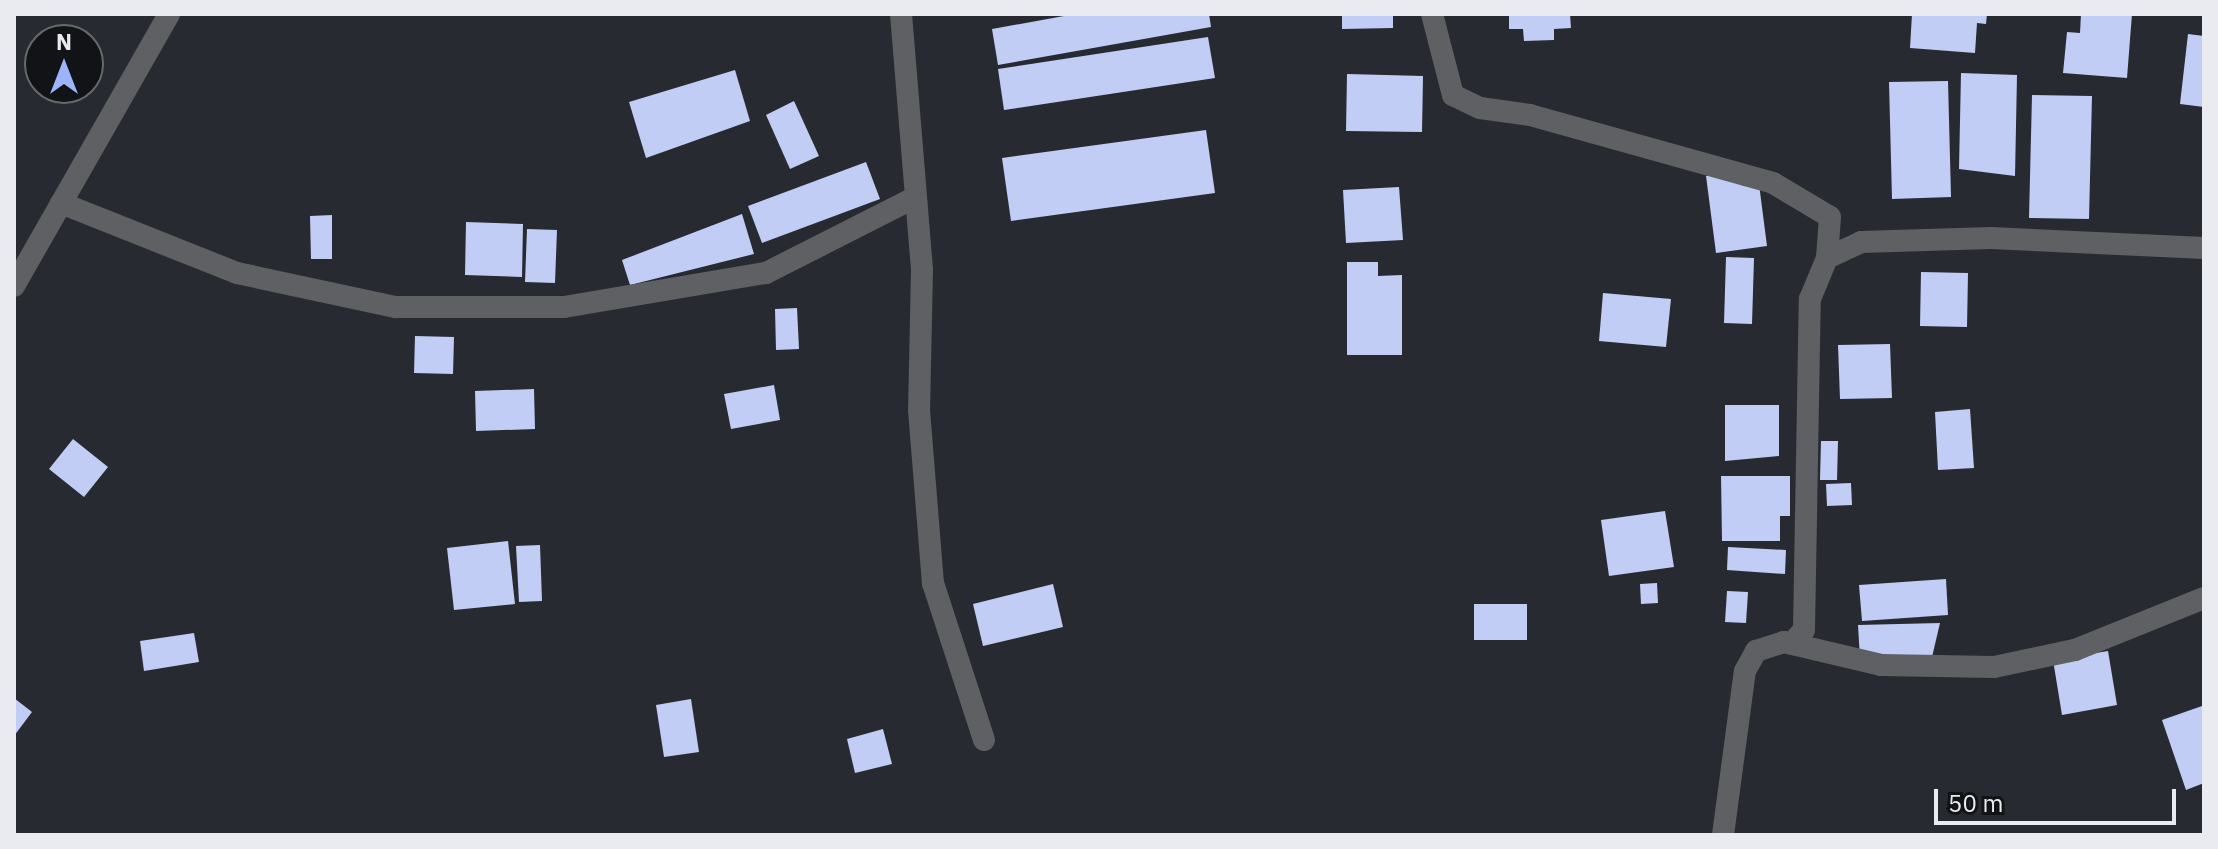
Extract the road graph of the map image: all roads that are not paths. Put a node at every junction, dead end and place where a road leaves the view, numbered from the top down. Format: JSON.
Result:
{"nodes":[{"id":1,"x":169,"y":14,"type":"edge"},
{"id":2,"x":901,"y":14,"type":"edge"},
{"id":3,"x":1432,"y":14,"type":"edge"},
{"id":4,"x":912,"y":199,"type":"junction"},
{"id":5,"x":61,"y":203,"type":"junction"},
{"id":6,"x":2204,"y":248,"type":"edge"},
{"id":7,"x":1827,"y":258,"type":"junction"},
{"id":8,"x":14,"y":286,"type":"edge"},
{"id":9,"x":2204,"y":598,"type":"edge"},
{"id":10,"x":1791,"y":644,"type":"junction"},
{"id":11,"x":984,"y":740,"type":"dead end"},
{"id":12,"x":1723,"y":835,"type":"edge"}],
"edges":[{"from":1,"to":5,"type":"street"},
{"from":2,"to":4,"type":"street"},
{"from":3,"to":7,"type":"street"},
{"from":4,"to":5,"type":"street"},
{"from":4,"to":11,"type":"street"},
{"from":5,"to":8,"type":"street"},
{"from":6,"to":7,"type":"street"},
{"from":7,"to":10,"type":"street"},
{"from":9,"to":10,"type":"street"},
{"from":10,"to":12,"type":"street"}]}
